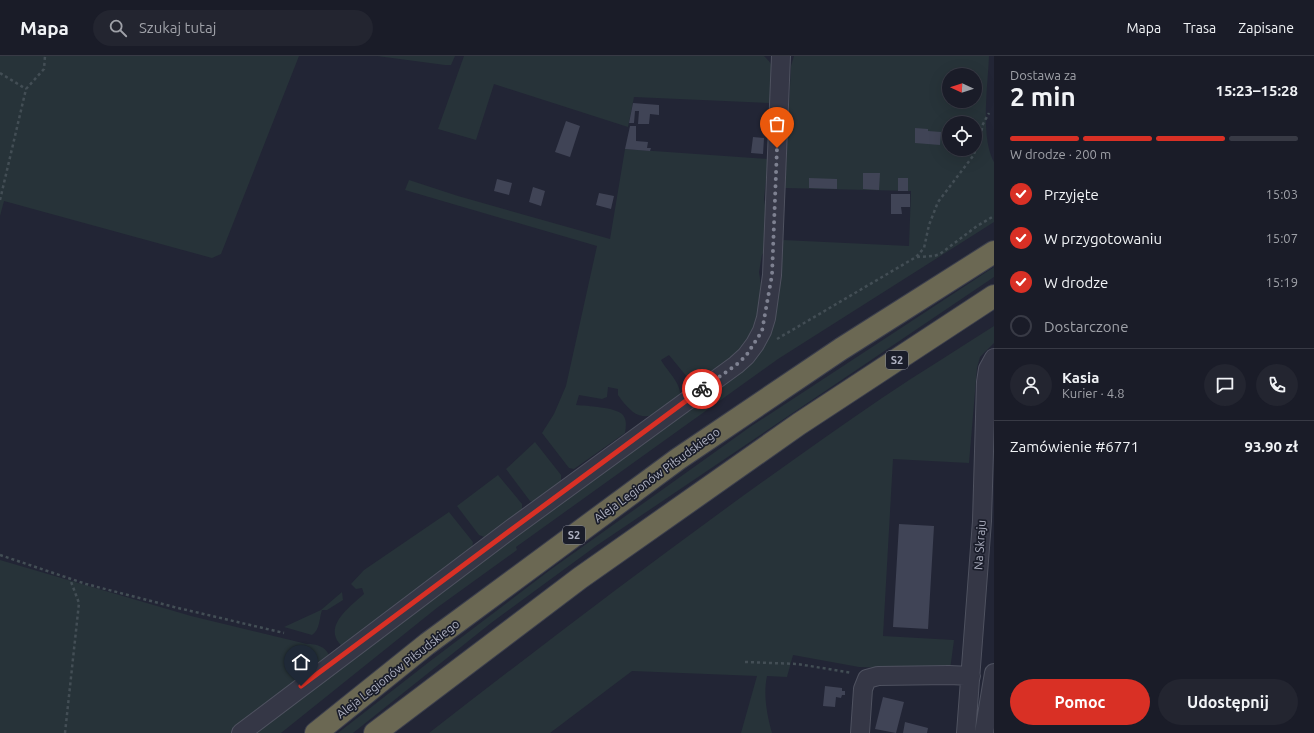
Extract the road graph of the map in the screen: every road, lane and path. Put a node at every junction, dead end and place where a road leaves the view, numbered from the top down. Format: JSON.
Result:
{"nodes":[{"id":1,"x":44,"y":56,"type":"edge"},
{"id":2,"x":781,"y":56,"type":"edge"},
{"id":3,"x":0,"y":72,"type":"edge"},
{"id":4,"x":26,"y":89,"type":"junction"},
{"id":5,"x":989,"y":113,"type":"dead end"},
{"id":6,"x":0,"y":200,"type":"edge"},
{"id":7,"x":994,"y":216,"type":"edge"},
{"id":8,"x":994,"y":252,"type":"edge"},
{"id":9,"x":916,"y":257,"type":"junction"},
{"id":10,"x":994,"y":296,"type":"edge"},
{"id":11,"x":755,"y":344,"type":"junction"},
{"id":12,"x":994,"y":358,"type":"edge"},
{"id":13,"x":0,"y":555,"type":"edge"},
{"id":14,"x":69,"y":578,"type":"junction"},
{"id":15,"x":284,"y":633,"type":"dead end"},
{"id":16,"x":745,"y":662,"type":"dead end"},
{"id":17,"x":994,"y":673,"type":"edge"},
{"id":18,"x":971,"y":676,"type":"junction"},
{"id":19,"x":867,"y":679,"type":"junction"},
{"id":20,"x":65,"y":733,"type":"edge"},
{"id":21,"x":241,"y":733,"type":"edge"},
{"id":22,"x":316,"y":733,"type":"edge"},
{"id":23,"x":375,"y":733,"type":"edge"},
{"id":24,"x":860,"y":733,"type":"edge"},
{"id":25,"x":966,"y":733,"type":"edge"},
{"id":26,"x":984,"y":733,"type":"edge"}],
"edges":[{"from":1,"to":4,"type":"path"},
{"from":2,"to":11,"type":"street"},
{"from":3,"to":4,"type":"path"},
{"from":4,"to":6,"type":"path"},
{"from":5,"to":9,"type":"path"},
{"from":7,"to":9,"type":"path"},
{"from":8,"to":22,"type":"highway","name":"Aleja Legionów Piłsudskiego","number":"S2"},
{"from":9,"to":11,"type":"path"},
{"from":10,"to":23,"type":"highway","number":"S2"},
{"from":11,"to":21,"type":"street"},
{"from":12,"to":18,"type":"street","name":"Na Skraju"},
{"from":13,"to":14,"type":"path"},
{"from":14,"to":15,"type":"path"},
{"from":14,"to":20,"type":"path"},
{"from":16,"to":19,"type":"path"},
{"from":17,"to":26,"type":"street"},
{"from":18,"to":19,"type":"street"},
{"from":18,"to":25,"type":"street","name":"Na Skraju"},
{"from":19,"to":24,"type":"street"}]}
